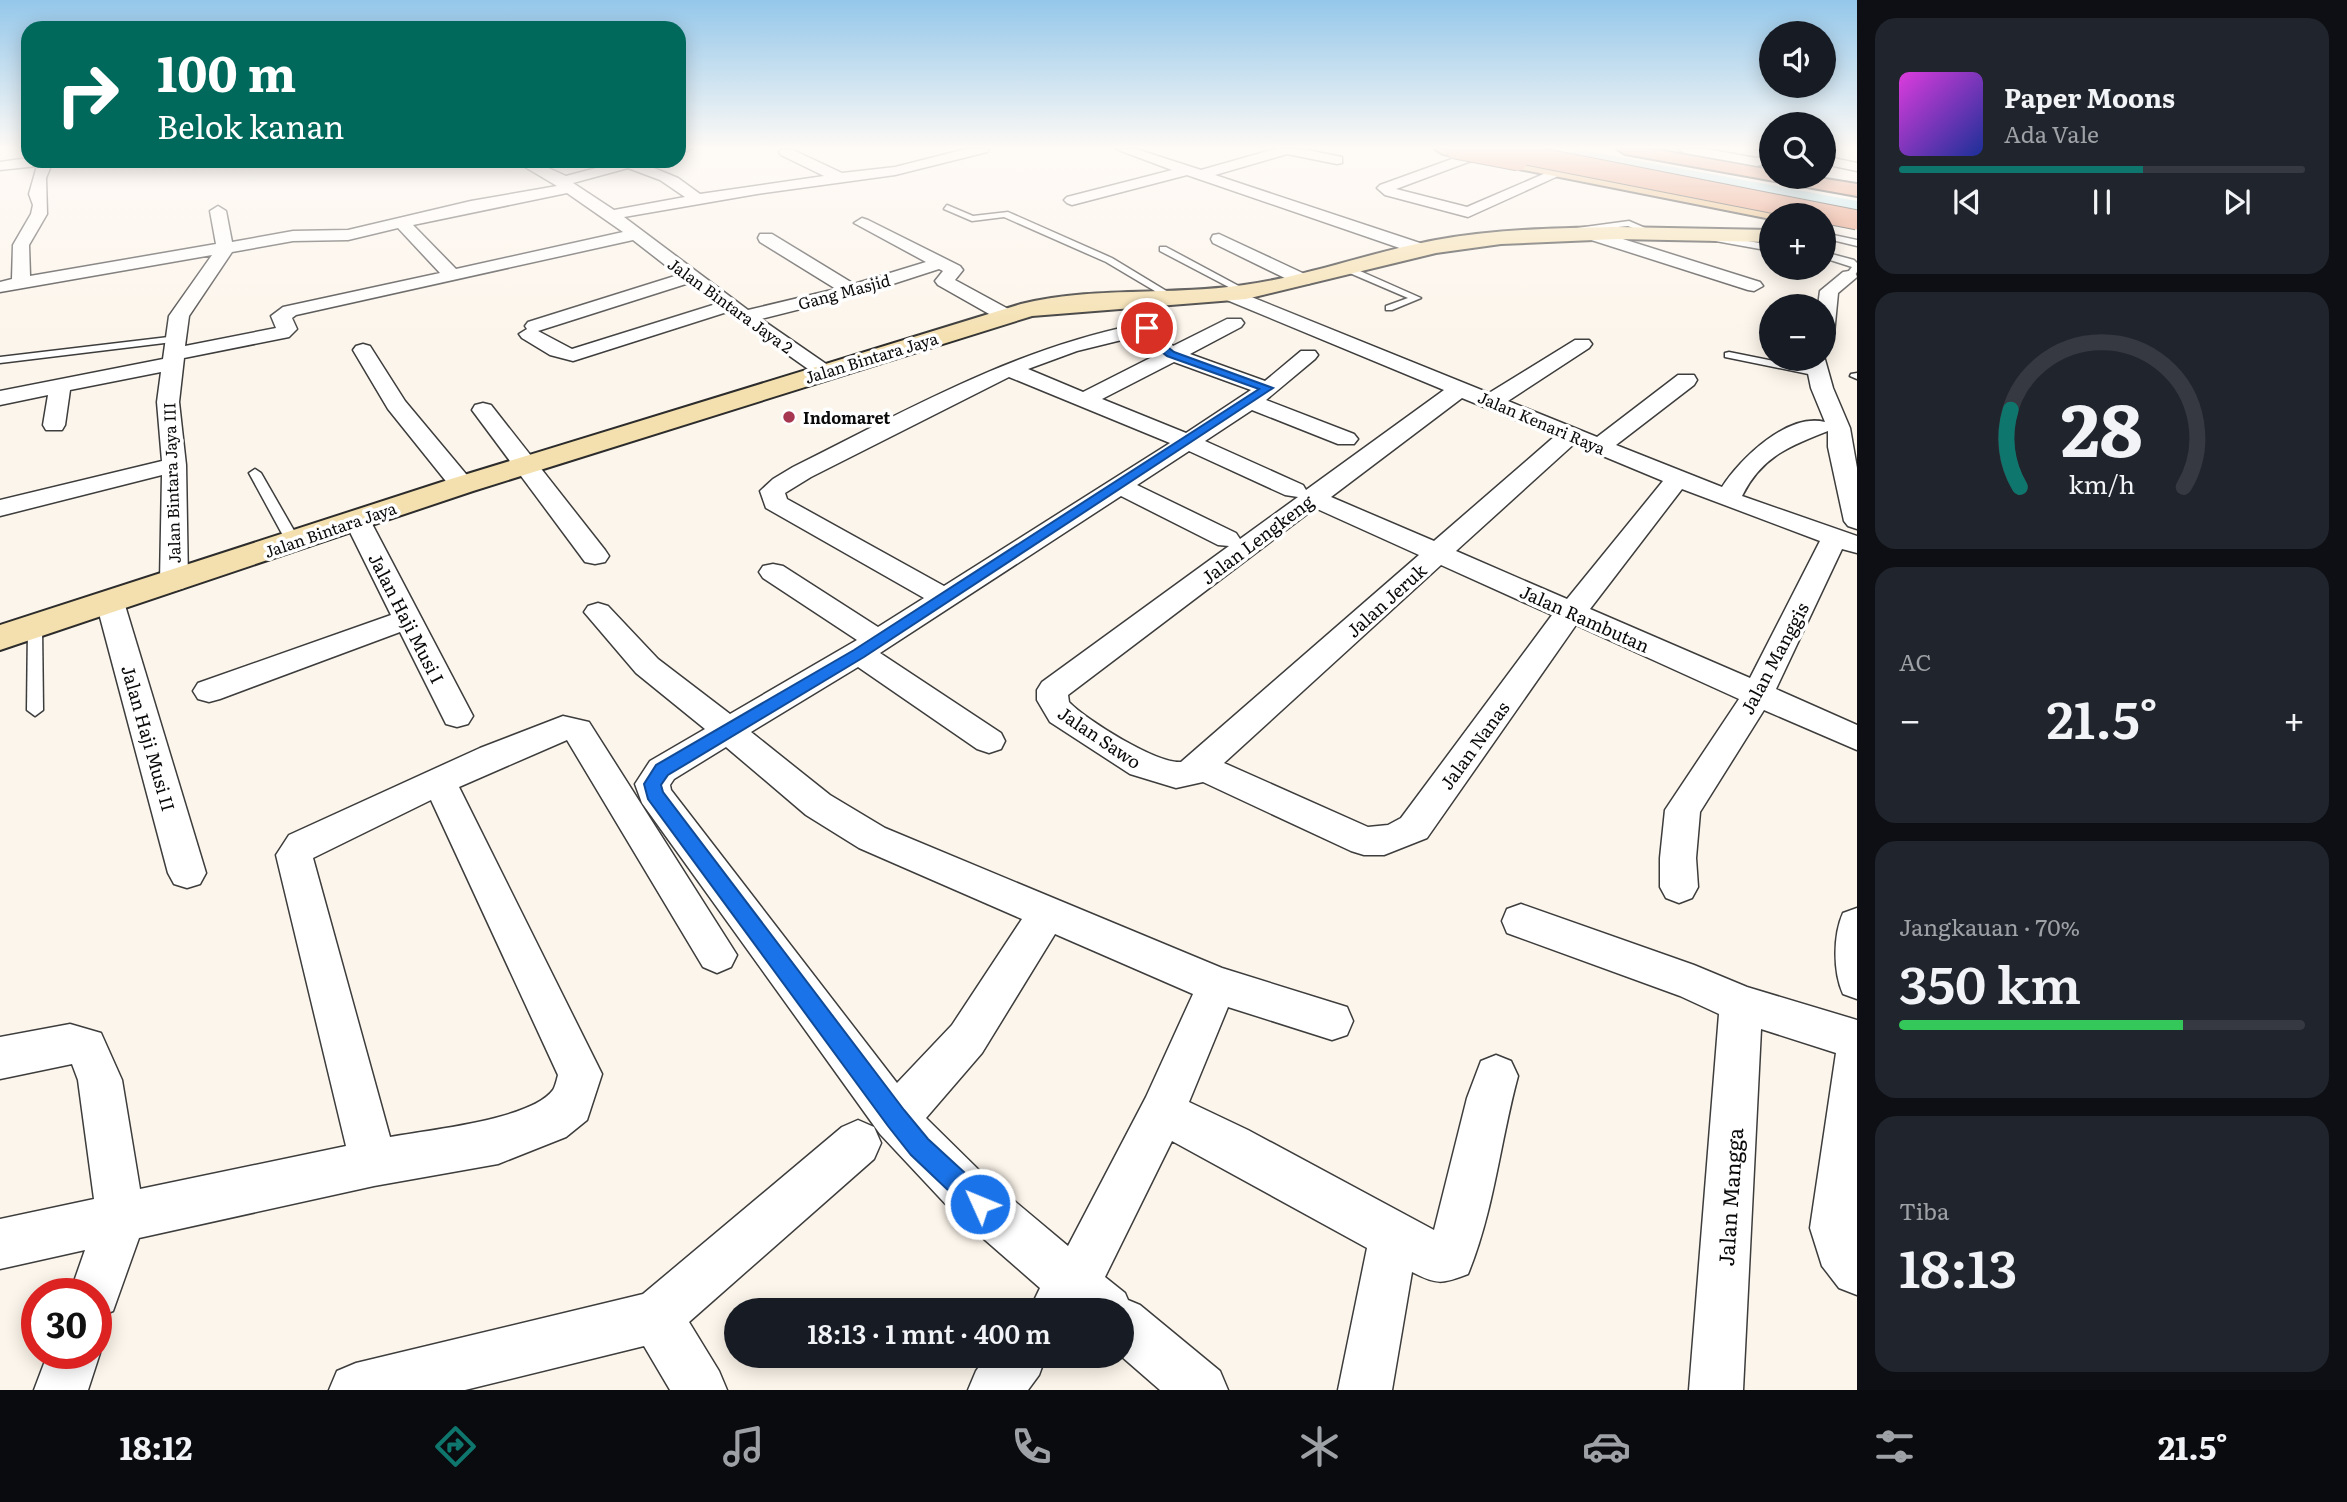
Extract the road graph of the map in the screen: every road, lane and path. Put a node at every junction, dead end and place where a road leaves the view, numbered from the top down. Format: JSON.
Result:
{"nodes":[{"id":1,"x":39,"y":214,"type":"edge"},
{"id":2,"x":219,"y":214,"type":"edge"},
{"id":3,"x":441,"y":214,"type":"edge"},
{"id":4,"x":617,"y":214,"type":"edge"},
{"id":5,"x":961,"y":214,"type":"edge"},
{"id":6,"x":1316,"y":214,"type":"edge"},
{"id":7,"x":1826,"y":214,"type":"edge"},
{"id":8,"x":611,"y":215,"type":"joint"},
{"id":9,"x":1857,"y":220,"type":"edge"},
{"id":10,"x":862,"y":223,"type":"dead end"},
{"id":11,"x":403,"y":224,"type":"junction"},
{"id":12,"x":1836,"y":226,"type":"edge"},
{"id":13,"x":1857,"y":228,"type":"edge"},
{"id":14,"x":1836,"y":231,"type":"edge"},
{"id":15,"x":1686,"y":233,"type":"junction"},
{"id":16,"x":636,"y":234,"type":"junction"},
{"id":17,"x":1591,"y":234,"type":"junction"},
{"id":18,"x":1759,"y":236,"type":"edge"},
{"id":19,"x":766,"y":238,"type":"dead end"},
{"id":20,"x":1219,"y":239,"type":"dead end"},
{"id":21,"x":1857,"y":243,"type":"edge"},
{"id":22,"x":1759,"y":246,"type":"edge"},
{"id":23,"x":225,"y":249,"type":"junction"},
{"id":24,"x":1163,"y":249,"type":"dead end"},
{"id":25,"x":1423,"y":250,"type":"junction"},
{"id":26,"x":1836,"y":258,"type":"edge"},
{"id":27,"x":942,"y":263,"type":"junction"},
{"id":28,"x":1348,"y":269,"type":"junction"},
{"id":29,"x":453,"y":276,"type":"junction"},
{"id":30,"x":692,"y":276,"type":"junction"},
{"id":31,"x":1849,"y":276,"type":"joint"},
{"id":32,"x":1303,"y":280,"type":"junction"},
{"id":33,"x":21,"y":283,"type":"junction"},
{"id":34,"x":1754,"y":286,"type":"dead end"},
{"id":35,"x":0,"y":287,"type":"edge"},
{"id":36,"x":850,"y":290,"type":"junction"},
{"id":37,"x":1237,"y":293,"type":"junction"},
{"id":38,"x":1829,"y":294,"type":"edge"},
{"id":39,"x":1173,"y":298,"type":"junction"},
{"id":40,"x":1130,"y":299,"type":"junction"},
{"id":41,"x":1389,"y":308,"type":"dead end"},
{"id":42,"x":738,"y":311,"type":"junction"},
{"id":43,"x":1005,"y":315,"type":"junction"},
{"id":44,"x":1234,"y":323,"type":"dead end"},
{"id":45,"x":1147,"y":328,"type":"junction"},
{"id":46,"x":1582,"y":344,"type":"dead end"},
{"id":47,"x":363,"y":351,"type":"dead end"},
{"id":48,"x":175,"y":352,"type":"junction"},
{"id":49,"x":1171,"y":354,"type":"junction"},
{"id":50,"x":1308,"y":355,"type":"dead end"},
{"id":51,"x":1729,"y":355,"type":"dead end"},
{"id":52,"x":1759,"y":359,"type":"edge"},
{"id":53,"x":0,"y":360,"type":"edge"},
{"id":54,"x":1008,"y":369,"type":"junction"},
{"id":55,"x":1819,"y":371,"type":"edge"},
{"id":56,"x":824,"y":372,"type":"junction"},
{"id":57,"x":1686,"y":380,"type":"dead end"},
{"id":58,"x":60,"y":384,"type":"junction"},
{"id":59,"x":1461,"y":388,"type":"junction"},
{"id":60,"x":1258,"y":395,"type":"junction"},
{"id":61,"x":0,"y":398,"type":"edge"},
{"id":62,"x":1083,"y":400,"type":"junction"},
{"id":63,"x":1493,"y":401,"type":"junction"},
{"id":64,"x":482,"y":410,"type":"dead end"},
{"id":65,"x":54,"y":425,"type":"dead end"},
{"id":66,"x":1819,"y":427,"type":"dead end"},
{"id":67,"x":1571,"y":434,"type":"junction"},
{"id":68,"x":1346,"y":439,"type":"dead end"},
{"id":69,"x":1188,"y":442,"type":"junction"},
{"id":70,"x":1600,"y":446,"type":"junction"},
{"id":71,"x":1849,"y":450,"type":"edge"},
{"id":72,"x":174,"y":465,"type":"junction"},
{"id":73,"x":525,"y":465,"type":"junction"},
{"id":74,"x":255,"y":473,"type":"dead end"},
{"id":75,"x":1677,"y":478,"type":"junction"},
{"id":76,"x":462,"y":485,"type":"junction"},
{"id":77,"x":1119,"y":486,"type":"junction"},
{"id":78,"x":1304,"y":494,"type":"junction"},
{"id":79,"x":1728,"y":499,"type":"junction"},
{"id":80,"x":0,"y":508,"type":"edge"},
{"id":81,"x":357,"y":520,"type":"junction"},
{"id":82,"x":1851,"y":536,"type":"edge"},
{"id":83,"x":1227,"y":539,"type":"dead end"},
{"id":84,"x":293,"y":541,"type":"junction"},
{"id":85,"x":1439,"y":553,"type":"junction"},
{"id":86,"x":595,"y":556,"type":"dead end"},
{"id":87,"x":773,"y":572,"type":"dead end"},
{"id":88,"x":174,"y":582,"type":"junction"},
{"id":89,"x":944,"y":598,"type":"junction"},
{"id":90,"x":110,"y":602,"type":"junction"},
{"id":91,"x":598,"y":612,"type":"dead end"},
{"id":92,"x":1572,"y":612,"type":"junction"},
{"id":93,"x":408,"y":619,"type":"junction"},
{"id":94,"x":35,"y":627,"type":"junction"},
{"id":95,"x":0,"y":638,"type":"edge"},
{"id":96,"x":869,"y":647,"type":"junction"},
{"id":97,"x":1053,"y":690,"type":"joint"},
{"id":98,"x":209,"y":691,"type":"dead end"},
{"id":99,"x":1758,"y":694,"type":"junction"},
{"id":100,"x":35,"y":710,"type":"dead end"},
{"id":101,"x":457,"y":716,"type":"dead end"},
{"id":102,"x":728,"y":730,"type":"junction"},
{"id":103,"x":1857,"y":738,"type":"edge"},
{"id":104,"x":989,"y":741,"type":"dead end"},
{"id":105,"x":1200,"y":766,"type":"junction"},
{"id":106,"x":439,"y":781,"type":"junction"},
{"id":107,"x":187,"y":873,"type":"dead end"},
{"id":108,"x":1679,"y":887,"type":"dead end"},
{"id":109,"x":1047,"y":914,"type":"junction"},
{"id":110,"x":1521,"y":921,"type":"dead end"},
{"id":111,"x":1857,"y":925,"type":"edge"},
{"id":112,"x":717,"y":955,"type":"dead end"},
{"id":113,"x":1857,"y":976,"type":"edge"},
{"id":114,"x":1217,"y":985,"type":"junction"},
{"id":115,"x":1741,"y":1004,"type":"junction"},
{"id":116,"x":1332,"y":1021,"type":"dead end"},
{"id":117,"x":1857,"y":1040,"type":"edge"},
{"id":118,"x":1857,"y":1055,"type":"edge"},
{"id":119,"x":0,"y":1058,"type":"edge"},
{"id":120,"x":1496,"y":1076,"type":"dead end"},
{"id":121,"x":1162,"y":1113,"type":"junction"},
{"id":122,"x":877,"y":1130,"type":"junction"},
{"id":123,"x":374,"y":1163,"type":"junction"},
{"id":124,"x":121,"y":1219,"type":"junction"},
{"id":125,"x":1394,"y":1237,"type":"junction"},
{"id":126,"x":0,"y":1244,"type":"edge"},
{"id":127,"x":1857,"y":1270,"type":"edge"},
{"id":128,"x":100,"y":1278,"type":"edge"},
{"id":129,"x":1075,"y":1298,"type":"edge"},
{"id":130,"x":1081,"y":1298,"type":"edge"},
{"id":131,"x":656,"y":1317,"type":"junction"},
{"id":132,"x":1134,"y":1333,"type":"edge"},
{"id":133,"x":1011,"y":1368,"type":"edge"},
{"id":134,"x":68,"y":1369,"type":"edge"},
{"id":135,"x":378,"y":1387,"type":"edge"},
{"id":136,"x":61,"y":1390,"type":"edge"},
{"id":137,"x":700,"y":1390,"type":"edge"},
{"id":138,"x":995,"y":1390,"type":"edge"},
{"id":139,"x":1200,"y":1390,"type":"edge"},
{"id":140,"x":1365,"y":1390,"type":"edge"},
{"id":141,"x":1716,"y":1390,"type":"edge"}],
"edges":[{"from":1,"to":33,"type":"street"},
{"from":2,"to":23,"type":"street"},
{"from":3,"to":11,"type":"street"},
{"from":4,"to":8,"type":"street"},
{"from":5,"to":39,"type":"lane"},
{"from":6,"to":25,"type":"street"},
{"from":7,"to":9,"type":"highway","bridge":true},
{"from":8,"to":16,"type":"street","name":"Jalan Bintara Jaya 2"},
{"from":10,"to":27,"type":"street"},
{"from":11,"to":23,"type":"street"},
{"from":11,"to":29,"type":"street"},
{"from":12,"to":13,"type":"main road"},
{"from":14,"to":21,"type":"lane"},
{"from":15,"to":17,"type":"street","name":"Jalan Bintara Jaya"},
{"from":15,"to":18,"type":"street","name":"Jalan Bintara Jaya"},
{"from":15,"to":22,"type":"lane"},
{"from":16,"to":29,"type":"street"},
{"from":16,"to":30,"type":"street","name":"Jalan Bintara Jaya 2"},
{"from":17,"to":25,"type":"street","name":"Jalan Bintara Jaya"},
{"from":17,"to":34,"type":"street"},
{"from":19,"to":36,"type":"street"},
{"from":20,"to":32,"type":"street"},
{"from":23,"to":33,"type":"street"},
{"from":23,"to":48,"type":"street","name":"Jalan Bintara Jaya III"},
{"from":24,"to":37,"type":"lane"},
{"from":25,"to":28,"type":"street","name":"Jalan Bintara Jaya"},
{"from":26,"to":31,"type":"lane"},
{"from":27,"to":36,"type":"street","name":"Gang Masjid"},
{"from":27,"to":43,"type":"street"},
{"from":28,"to":32,"type":"street","name":"Jalan Bintara Jaya"},
{"from":28,"to":41,"type":"lane"},
{"from":29,"to":48,"type":"street"},
{"from":30,"to":42,"type":"street","name":"Jalan Bintara Jaya 2"},
{"from":30,"to":42,"type":"street","name":"Gang Masjid"},
{"from":31,"to":38,"type":"street"},
{"from":32,"to":37,"type":"street","name":"Jalan Bintara Jaya"},
{"from":33,"to":35,"type":"street"},
{"from":36,"to":42,"type":"street","name":"Gang Masjid"},
{"from":37,"to":39,"type":"street","name":"Jalan Bintara Jaya"},
{"from":37,"to":59,"type":"street","name":"Jalan Kenari Raya"},
{"from":39,"to":40,"type":"street","name":"Jalan Bintara Jaya"},
{"from":40,"to":43,"type":"street","name":"Jalan Bintara Jaya"},
{"from":40,"to":45,"type":"street"},
{"from":42,"to":56,"type":"street","name":"Jalan Bintara Jaya 2"},
{"from":43,"to":56,"type":"street","name":"Jalan Bintara Jaya"},
{"from":44,"to":49,"type":"street"},
{"from":45,"to":49,"type":"street"},
{"from":45,"to":54,"type":"street"},
{"from":46,"to":63,"type":"street"},
{"from":47,"to":76,"type":"street"},
{"from":48,"to":53,"type":"lane"},
{"from":48,"to":58,"type":"street"},
{"from":48,"to":72,"type":"street","name":"Jalan Bintara Jaya III"},
{"from":49,"to":60,"type":"street"},
{"from":49,"to":62,"type":"street"},
{"from":50,"to":60,"type":"street"},
{"from":51,"to":52,"type":"lane"},
{"from":54,"to":62,"type":"street","name":"Jalan Rambutan"},
{"from":54,"to":89,"type":"street"},
{"from":55,"to":71,"type":"street"},
{"from":56,"to":73,"type":"street","name":"Jalan Bintara Jaya"},
{"from":57,"to":70,"type":"street"},
{"from":58,"to":61,"type":"street"},
{"from":58,"to":65,"type":"street"},
{"from":59,"to":63,"type":"street","name":"Jalan Kenari Raya"},
{"from":59,"to":78,"type":"street","name":"Jalan Lengkeng"},
{"from":60,"to":68,"type":"street"},
{"from":60,"to":69,"type":"street"},
{"from":62,"to":69,"type":"street","name":"Jalan Rambutan"},
{"from":63,"to":67,"type":"street","name":"Jalan Kenari Raya"},
{"from":64,"to":73,"type":"street"},
{"from":66,"to":79,"type":"street"},
{"from":67,"to":70,"type":"street","name":"Jalan Kenari Raya"},
{"from":67,"to":85,"type":"street","name":"Jalan Jeruk"},
{"from":69,"to":77,"type":"street"},
{"from":69,"to":78,"type":"street","name":"Jalan Rambutan"},
{"from":70,"to":75,"type":"street","name":"Jalan Kenari Raya"},
{"from":71,"to":82,"type":"street"},
{"from":72,"to":80,"type":"street"},
{"from":72,"to":88,"type":"street","name":"Jalan Bintara Jaya III"},
{"from":73,"to":76,"type":"street","name":"Jalan Bintara Jaya"},
{"from":73,"to":86,"type":"street"},
{"from":74,"to":84,"type":"lane"},
{"from":75,"to":79,"type":"street","name":"Jalan Kenari Raya"},
{"from":75,"to":92,"type":"street","name":"Jalan Nanas"},
{"from":76,"to":81,"type":"street","name":"Jalan Bintara Jaya"},
{"from":77,"to":83,"type":"street"},
{"from":77,"to":89,"type":"street"},
{"from":78,"to":85,"type":"street","name":"Jalan Rambutan"},
{"from":78,"to":97,"type":"street","name":"Jalan Lengkeng"},
{"from":79,"to":82,"type":"street","name":"Jalan Kenari Raya"},
{"from":81,"to":84,"type":"street","name":"Jalan Bintara Jaya"},
{"from":81,"to":93,"type":"street","name":"Jalan Haji Musi I"},
{"from":82,"to":99,"type":"street","name":"Jalan Manggis"},
{"from":84,"to":88,"type":"street","name":"Jalan Bintara Jaya"},
{"from":85,"to":92,"type":"street","name":"Jalan Rambutan"},
{"from":85,"to":105,"type":"street","name":"Jalan Jeruk"},
{"from":87,"to":96,"type":"street"},
{"from":88,"to":90,"type":"street","name":"Jalan Bintara Jaya"},
{"from":89,"to":96,"type":"street"},
{"from":90,"to":94,"type":"street","name":"Jalan Bintara Jaya"},
{"from":90,"to":107,"type":"street","name":"Jalan Haji Musi II"},
{"from":91,"to":102,"type":"street"},
{"from":92,"to":99,"type":"street","name":"Jalan Rambutan"},
{"from":92,"to":105,"type":"street","name":"Jalan Nanas"},
{"from":93,"to":98,"type":"street"},
{"from":93,"to":101,"type":"street","name":"Jalan Haji Musi I"},
{"from":94,"to":95,"type":"street","name":"Jalan Bintara Jaya"},
{"from":94,"to":100,"type":"lane"},
{"from":96,"to":102,"type":"street"},
{"from":96,"to":104,"type":"street"},
{"from":97,"to":105,"type":"street","name":"Jalan Sawo"},
{"from":99,"to":103,"type":"street","name":"Jalan Rambutan"},
{"from":99,"to":108,"type":"street","name":"Jalan Manggis"},
{"from":102,"to":109,"type":"street"},
{"from":102,"to":122,"type":"street"},
{"from":106,"to":112,"type":"street"},
{"from":106,"to":123,"type":"street"},
{"from":106,"to":123,"type":"street"},
{"from":109,"to":114,"type":"street"},
{"from":109,"to":122,"type":"street"},
{"from":110,"to":115,"type":"street"},
{"from":111,"to":113,"type":"street"},
{"from":114,"to":116,"type":"street"},
{"from":114,"to":121,"type":"street"},
{"from":115,"to":117,"type":"street"},
{"from":115,"to":141,"type":"street","name":"Jalan Mangga"},
{"from":118,"to":127,"type":"street"},
{"from":119,"to":124,"type":"street"},
{"from":120,"to":125,"type":"street"},
{"from":121,"to":125,"type":"street"},
{"from":121,"to":130,"type":"street"},
{"from":122,"to":129,"type":"street"},
{"from":122,"to":131,"type":"street"},
{"from":123,"to":124,"type":"street"},
{"from":124,"to":126,"type":"street"},
{"from":124,"to":128,"type":"street"},
{"from":125,"to":140,"type":"street"},
{"from":131,"to":135,"type":"street"},
{"from":131,"to":137,"type":"street"},
{"from":132,"to":139,"type":"street"},
{"from":133,"to":138,"type":"street"},
{"from":134,"to":136,"type":"street"}]}
